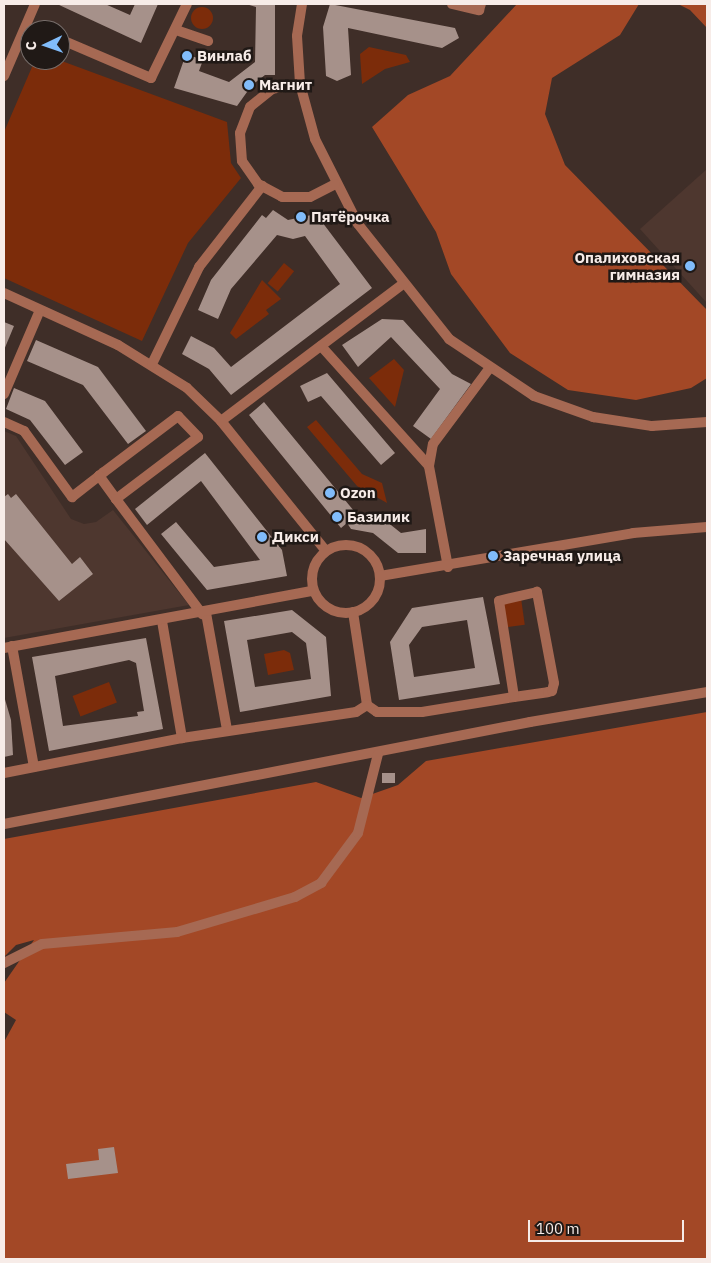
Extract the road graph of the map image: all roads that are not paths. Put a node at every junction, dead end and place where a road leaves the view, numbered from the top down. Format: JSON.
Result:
{"nodes":[{"id":1,"x":35,"y":4,"type":"edge"},
{"id":2,"x":187,"y":4,"type":"edge"},
{"id":3,"x":302,"y":4,"type":"edge"},
{"id":4,"x":452,"y":4,"type":"edge"},
{"id":5,"x":481,"y":4,"type":"edge"},
{"id":6,"x":176,"y":30,"type":"junction"},
{"id":7,"x":208,"y":41,"type":"dead end"},
{"id":8,"x":70,"y":43,"type":"edge"},
{"id":9,"x":4,"y":76,"type":"edge"},
{"id":10,"x":300,"y":84,"type":"junction"},
{"id":11,"x":334,"y":184,"type":"junction"},
{"id":12,"x":262,"y":186,"type":"junction"},
{"id":13,"x":404,"y":283,"type":"junction"},
{"id":14,"x":4,"y":293,"type":"edge"},
{"id":15,"x":40,"y":310,"type":"junction"},
{"id":16,"x":321,"y":346,"type":"junction"},
{"id":17,"x":152,"y":364,"type":"junction"},
{"id":18,"x":489,"y":369,"type":"junction"},
{"id":19,"x":4,"y":394,"type":"edge"},
{"id":20,"x":221,"y":421,"type":"junction"},
{"id":21,"x":4,"y":422,"type":"edge"},
{"id":22,"x":707,"y":422,"type":"edge"},
{"id":23,"x":429,"y":466,"type":"junction"},
{"id":24,"x":99,"y":476,"type":"junction"},
{"id":25,"x":116,"y":499,"type":"junction"},
{"id":26,"x":707,"y":527,"type":"edge"},
{"id":27,"x":326,"y":551,"type":"junction"},
{"id":28,"x":448,"y":568,"type":"junction"},
{"id":29,"x":380,"y":576,"type":"junction"},
{"id":30,"x":313,"y":591,"type":"junction"},
{"id":31,"x":353,"y":612,"type":"junction"},
{"id":32,"x":204,"y":613,"type":"junction"},
{"id":33,"x":162,"y":621,"type":"junction"},
{"id":34,"x":8,"y":647,"type":"edge"},
{"id":35,"x":707,"y":692,"type":"edge"},
{"id":36,"x":514,"y":697,"type":"junction"},
{"id":37,"x":367,"y":705,"type":"junction"},
{"id":38,"x":227,"y":730,"type":"junction"},
{"id":39,"x":182,"y":738,"type":"junction"},
{"id":40,"x":378,"y":754,"type":"junction"},
{"id":41,"x":34,"y":767,"type":"junction"},
{"id":42,"x":4,"y":772,"type":"edge"},
{"id":43,"x":4,"y":824,"type":"edge"},
{"id":44,"x":4,"y":963,"type":"edge"}],
"edges":[{"from":1,"to":9,"type":"street"},
{"from":2,"to":6,"type":"street"},
{"from":3,"to":10,"type":"street"},
{"from":4,"to":5,"type":"street"},
{"from":6,"to":7,"type":"street"},
{"from":6,"to":8,"type":"street"},
{"from":10,"to":11,"type":"street"},
{"from":10,"to":12,"type":"street"},
{"from":11,"to":12,"type":"street"},
{"from":11,"to":13,"type":"street"},
{"from":12,"to":17,"type":"street"},
{"from":13,"to":16,"type":"street"},
{"from":13,"to":18,"type":"street"},
{"from":14,"to":15,"type":"street"},
{"from":15,"to":17,"type":"street"},
{"from":15,"to":19,"type":"street"},
{"from":16,"to":20,"type":"street"},
{"from":16,"to":23,"type":"street"},
{"from":17,"to":20,"type":"street"},
{"from":18,"to":22,"type":"street"},
{"from":18,"to":23,"type":"street"},
{"from":20,"to":27,"type":"street"},
{"from":21,"to":24,"type":"street"},
{"from":23,"to":28,"type":"street"},
{"from":24,"to":25,"type":"street"},
{"from":24,"to":25,"type":"street"},
{"from":25,"to":32,"type":"street"},
{"from":26,"to":28,"type":"street"},
{"from":27,"to":29,"type":"street"},
{"from":27,"to":30,"type":"street"},
{"from":28,"to":29,"type":"street"},
{"from":29,"to":31,"type":"street"},
{"from":30,"to":31,"type":"street"},
{"from":30,"to":32,"type":"street"},
{"from":31,"to":37,"type":"street"},
{"from":32,"to":33,"type":"street"},
{"from":32,"to":38,"type":"street"},
{"from":33,"to":34,"type":"street"},
{"from":33,"to":39,"type":"street"},
{"from":34,"to":41,"type":"street"},
{"from":35,"to":40,"type":"street"},
{"from":36,"to":36,"type":"street"},
{"from":36,"to":37,"type":"street"},
{"from":37,"to":38,"type":"street"},
{"from":38,"to":39,"type":"street"},
{"from":39,"to":41,"type":"street"},
{"from":40,"to":43,"type":"street"},
{"from":40,"to":44,"type":"street"},
{"from":41,"to":42,"type":"street"}]}
